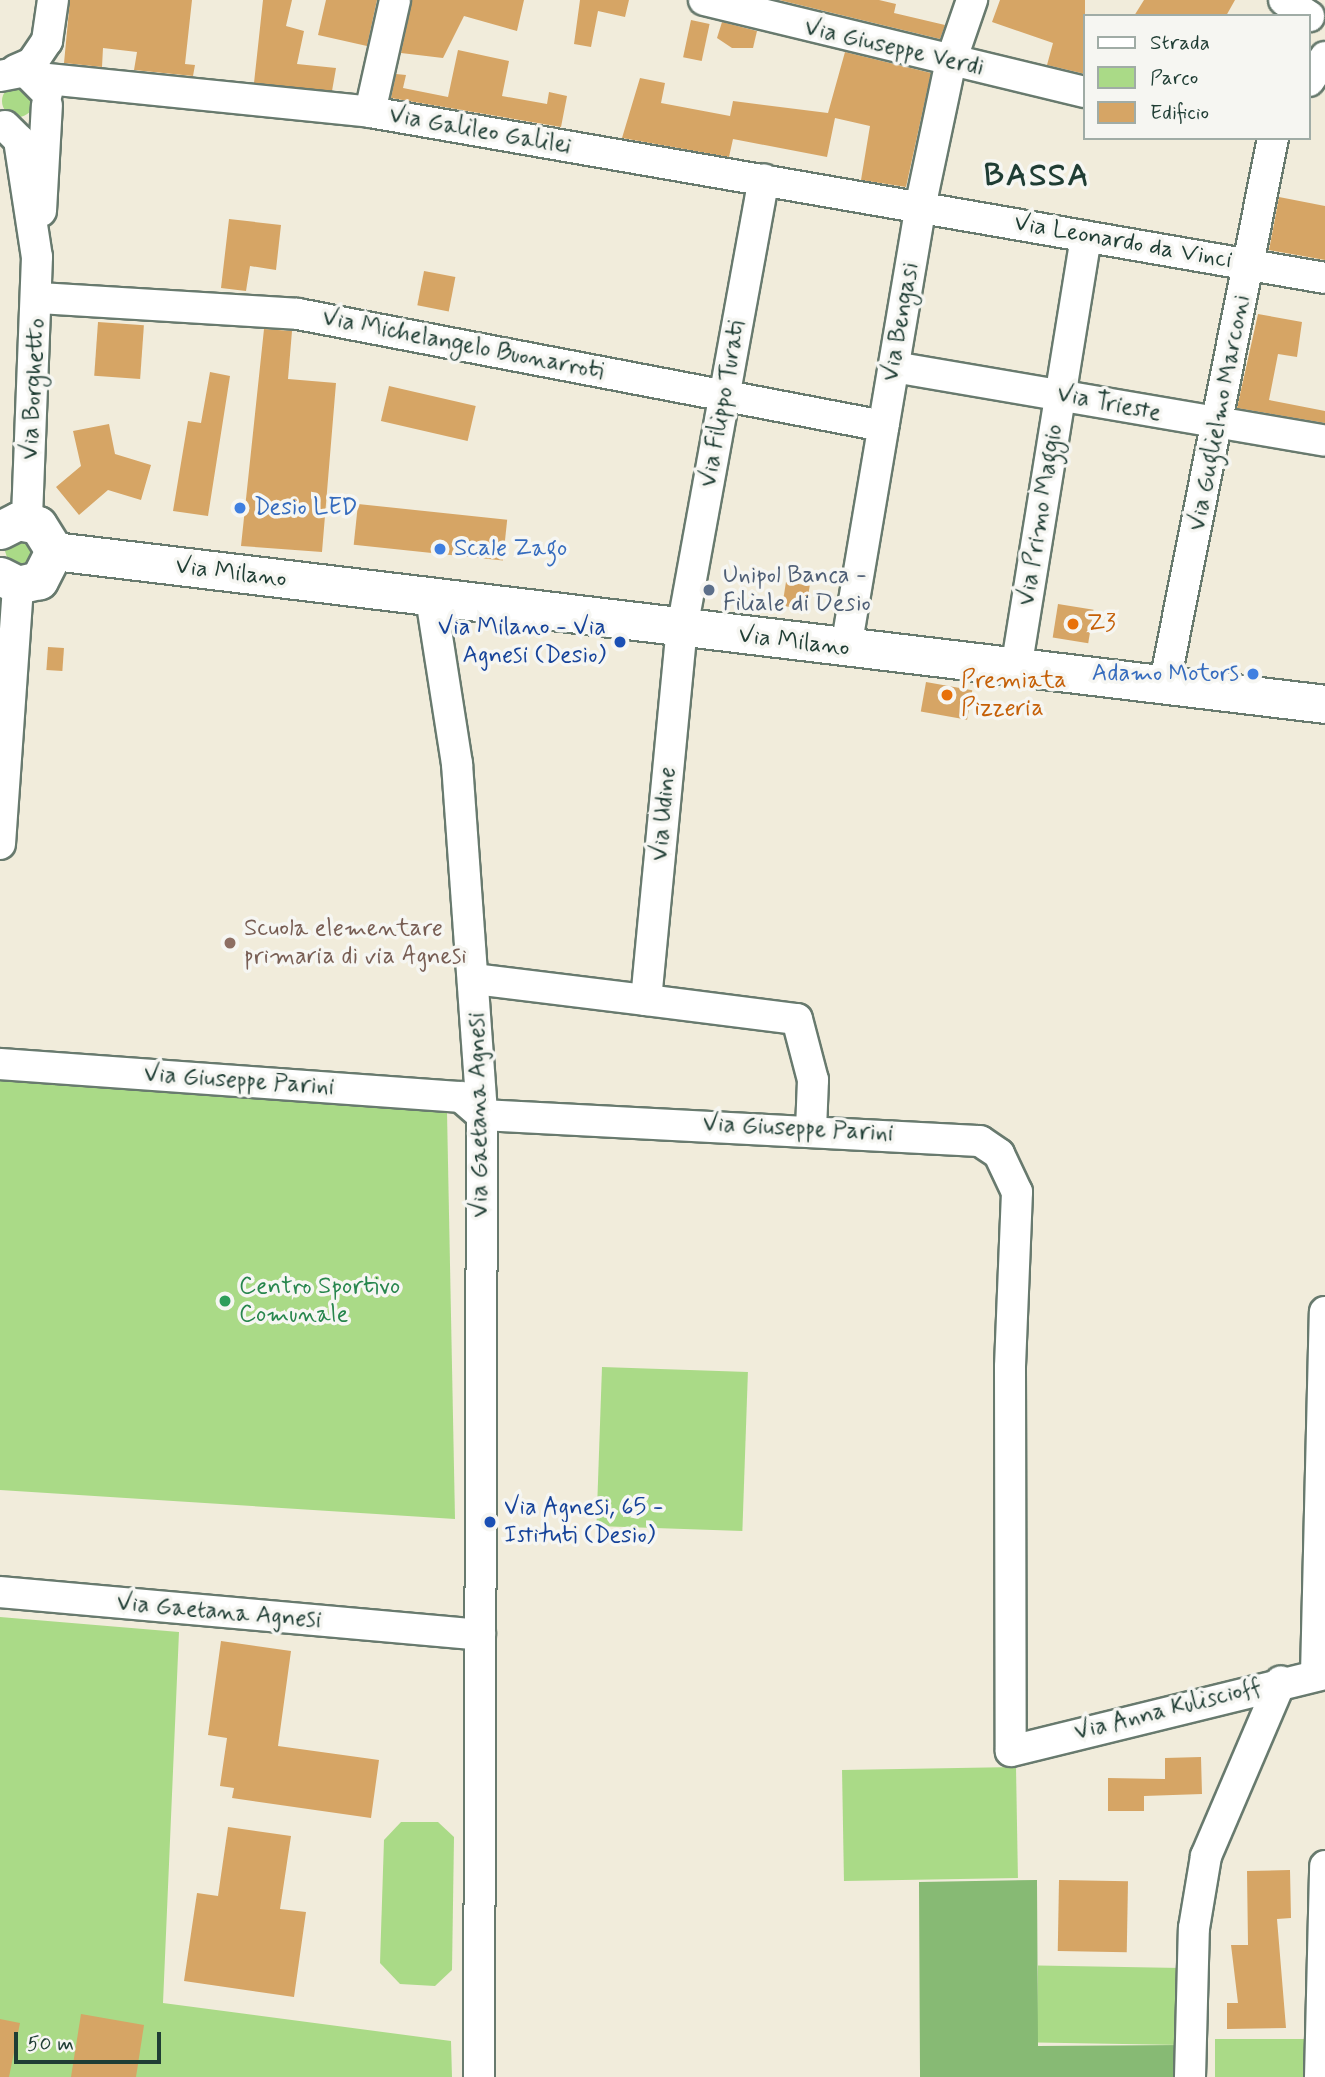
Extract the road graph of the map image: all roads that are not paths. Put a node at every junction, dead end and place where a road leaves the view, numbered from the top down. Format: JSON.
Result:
{"nodes":[{"id":1,"x":53,"y":0,"type":"edge"},
{"id":2,"x":395,"y":0,"type":"edge"},
{"id":3,"x":704,"y":0,"type":"edge"},
{"id":4,"x":972,"y":0,"type":"edge"},
{"id":5,"x":1284,"y":0,"type":"edge"},
{"id":6,"x":1306,"y":14,"type":"edge"},
{"id":7,"x":1325,"y":57,"type":"edge"},
{"id":8,"x":951,"y":61,"type":"junction"},
{"id":9,"x":1311,"y":78,"type":"edge"},
{"id":10,"x":26,"y":82,"type":"edge"},
{"id":11,"x":1084,"y":92,"type":"edge"},
{"id":12,"x":370,"y":112,"type":"junction"},
{"id":13,"x":2,"y":125,"type":"edge"},
{"id":14,"x":1273,"y":140,"type":"edge"},
{"id":15,"x":764,"y":179,"type":"junction"},
{"id":16,"x":921,"y":203,"type":"junction"},
{"id":17,"x":1086,"y":237,"type":"junction"},
{"id":18,"x":37,"y":257,"type":"junction"},
{"id":19,"x":1250,"y":265,"type":"junction"},
{"id":20,"x":1325,"y":278,"type":"edge"},
{"id":21,"x":38,"y":298,"type":"junction"},
{"id":22,"x":894,"y":367,"type":"junction"},
{"id":23,"x":1060,"y":393,"type":"junction"},
{"id":24,"x":724,"y":394,"type":"junction"},
{"id":25,"x":1218,"y":425,"type":"junction"},
{"id":26,"x":883,"y":426,"type":"junction"},
{"id":27,"x":1325,"y":441,"type":"edge"},
{"id":28,"x":14,"y":525,"type":"edge"},
{"id":29,"x":54,"y":551,"type":"junction"},
{"id":30,"x":9,"y":580,"type":"edge"},
{"id":31,"x":431,"y":598,"type":"junction"},
{"id":32,"x":682,"y":629,"type":"junction"},
{"id":33,"x":846,"y":648,"type":"junction"},
{"id":34,"x":1016,"y":669,"type":"junction"},
{"id":35,"x":1164,"y":687,"type":"junction"},
{"id":36,"x":1325,"y":704,"type":"edge"},
{"id":37,"x":0,"y":844,"type":"edge"},
{"id":38,"x":474,"y":979,"type":"junction"},
{"id":39,"x":646,"y":999,"type":"junction"},
{"id":40,"x":0,"y":1064,"type":"edge"},
{"id":41,"x":482,"y":1115,"type":"junction"},
{"id":42,"x":811,"y":1129,"type":"junction"},
{"id":43,"x":1325,"y":1312,"type":"edge"},
{"id":44,"x":0,"y":1592,"type":"edge"},
{"id":45,"x":480,"y":1634,"type":"junction"},
{"id":46,"x":1321,"y":1674,"type":"edge"},
{"id":47,"x":1281,"y":1681,"type":"junction"},
{"id":48,"x":1011,"y":1751,"type":"joint"},
{"id":49,"x":1324,"y":1867,"type":"edge"},
{"id":50,"x":479,"y":2077,"type":"edge"},
{"id":51,"x":1190,"y":2077,"type":"edge"},
{"id":52,"x":1320,"y":2077,"type":"edge"}],
"edges":[{"from":1,"to":10,"type":"street","name":"Via Borghetto"},
{"from":2,"to":12,"type":"street"},
{"from":3,"to":8,"type":"street","name":"Via Giuseppe Verdi"},
{"from":4,"to":8,"type":"street","name":"Via Bengasi"},
{"from":5,"to":6,"type":"street"},
{"from":7,"to":9,"type":"street"},
{"from":8,"to":11,"type":"street","name":"Via Giuseppe Verdi"},
{"from":8,"to":16,"type":"street","name":"Via Bengasi"},
{"from":10,"to":12,"type":"street","name":"Via Galileo Galilei"},
{"from":10,"to":13,"type":"street","name":"Via Borghetto"},
{"from":10,"to":18,"type":"street","name":"Via Borghetto"},
{"from":12,"to":15,"type":"street","name":"Via Galileo Galilei"},
{"from":13,"to":18,"type":"street","name":"Via Borghetto"},
{"from":14,"to":19,"type":"street","name":"Via Guglielmo Marconi"},
{"from":15,"to":16,"type":"street","name":"Via Galileo Galilei"},
{"from":15,"to":24,"type":"street","name":"Via Filippo Turati"},
{"from":16,"to":17,"type":"street","name":"Via Leonardo da Vinci"},
{"from":16,"to":22,"type":"street","name":"Via Bengasi"},
{"from":17,"to":19,"type":"street","name":"Via Leonardo da Vinci"},
{"from":17,"to":23,"type":"street","name":"Via Primo Maggio"},
{"from":18,"to":21,"type":"street","name":"Via Borghetto"},
{"from":19,"to":20,"type":"street","name":"Via Leonardo da Vinci"},
{"from":19,"to":25,"type":"street","name":"Via Guglielmo Marconi"},
{"from":21,"to":24,"type":"street","name":"Via Michelangelo Buonarroti"},
{"from":21,"to":28,"type":"street","name":"Via Borghetto"},
{"from":22,"to":23,"type":"street","name":"Via Trieste"},
{"from":22,"to":26,"type":"street","name":"Via Bengasi"},
{"from":23,"to":25,"type":"street","name":"Via Trieste"},
{"from":23,"to":34,"type":"street","name":"Via Primo Maggio"},
{"from":24,"to":26,"type":"street","name":"Via Michelangelo Buonarroti"},
{"from":24,"to":32,"type":"street","name":"Via Filippo Turati"},
{"from":25,"to":27,"type":"street","name":"Via Trieste"},
{"from":25,"to":35,"type":"street","name":"Via Guglielmo Marconi"},
{"from":26,"to":33,"type":"street","name":"Via Bengasi"},
{"from":28,"to":29,"type":"main road"},
{"from":29,"to":30,"type":"main road"},
{"from":29,"to":31,"type":"main road","name":"Via Milano"},
{"from":30,"to":37,"type":"street"},
{"from":31,"to":32,"type":"main road","name":"Via Milano"},
{"from":31,"to":38,"type":"street","name":"Via Gaetana Agnesi"},
{"from":32,"to":33,"type":"main road","name":"Via Milano"},
{"from":32,"to":39,"type":"street","name":"Via Udine"},
{"from":33,"to":34,"type":"main road","name":"Via Milano"},
{"from":34,"to":35,"type":"main road","name":"Via Milano"},
{"from":35,"to":36,"type":"main road","name":"Via Milano"},
{"from":38,"to":39,"type":"street"},
{"from":38,"to":41,"type":"street","name":"Via Gaetana Agnesi"},
{"from":39,"to":42,"type":"street"},
{"from":40,"to":41,"type":"street","name":"Via Giuseppe Parini"},
{"from":41,"to":42,"type":"street","name":"Via Giuseppe Parini"},
{"from":41,"to":45,"type":"street","name":"Via Gaetana Agnesi"},
{"from":42,"to":48,"type":"street","name":"Via Giuseppe Parini"},
{"from":43,"to":46,"type":"street"},
{"from":44,"to":45,"type":"street","name":"Via Gaetana Agnesi"},
{"from":45,"to":50,"type":"street","name":"Via Gaetana Agnesi"},
{"from":46,"to":47,"type":"street","name":"Via Anna Kuliscioff"},
{"from":47,"to":48,"type":"street","name":"Via Anna Kuliscioff"},
{"from":47,"to":51,"type":"street"},
{"from":49,"to":52,"type":"street"}]}
